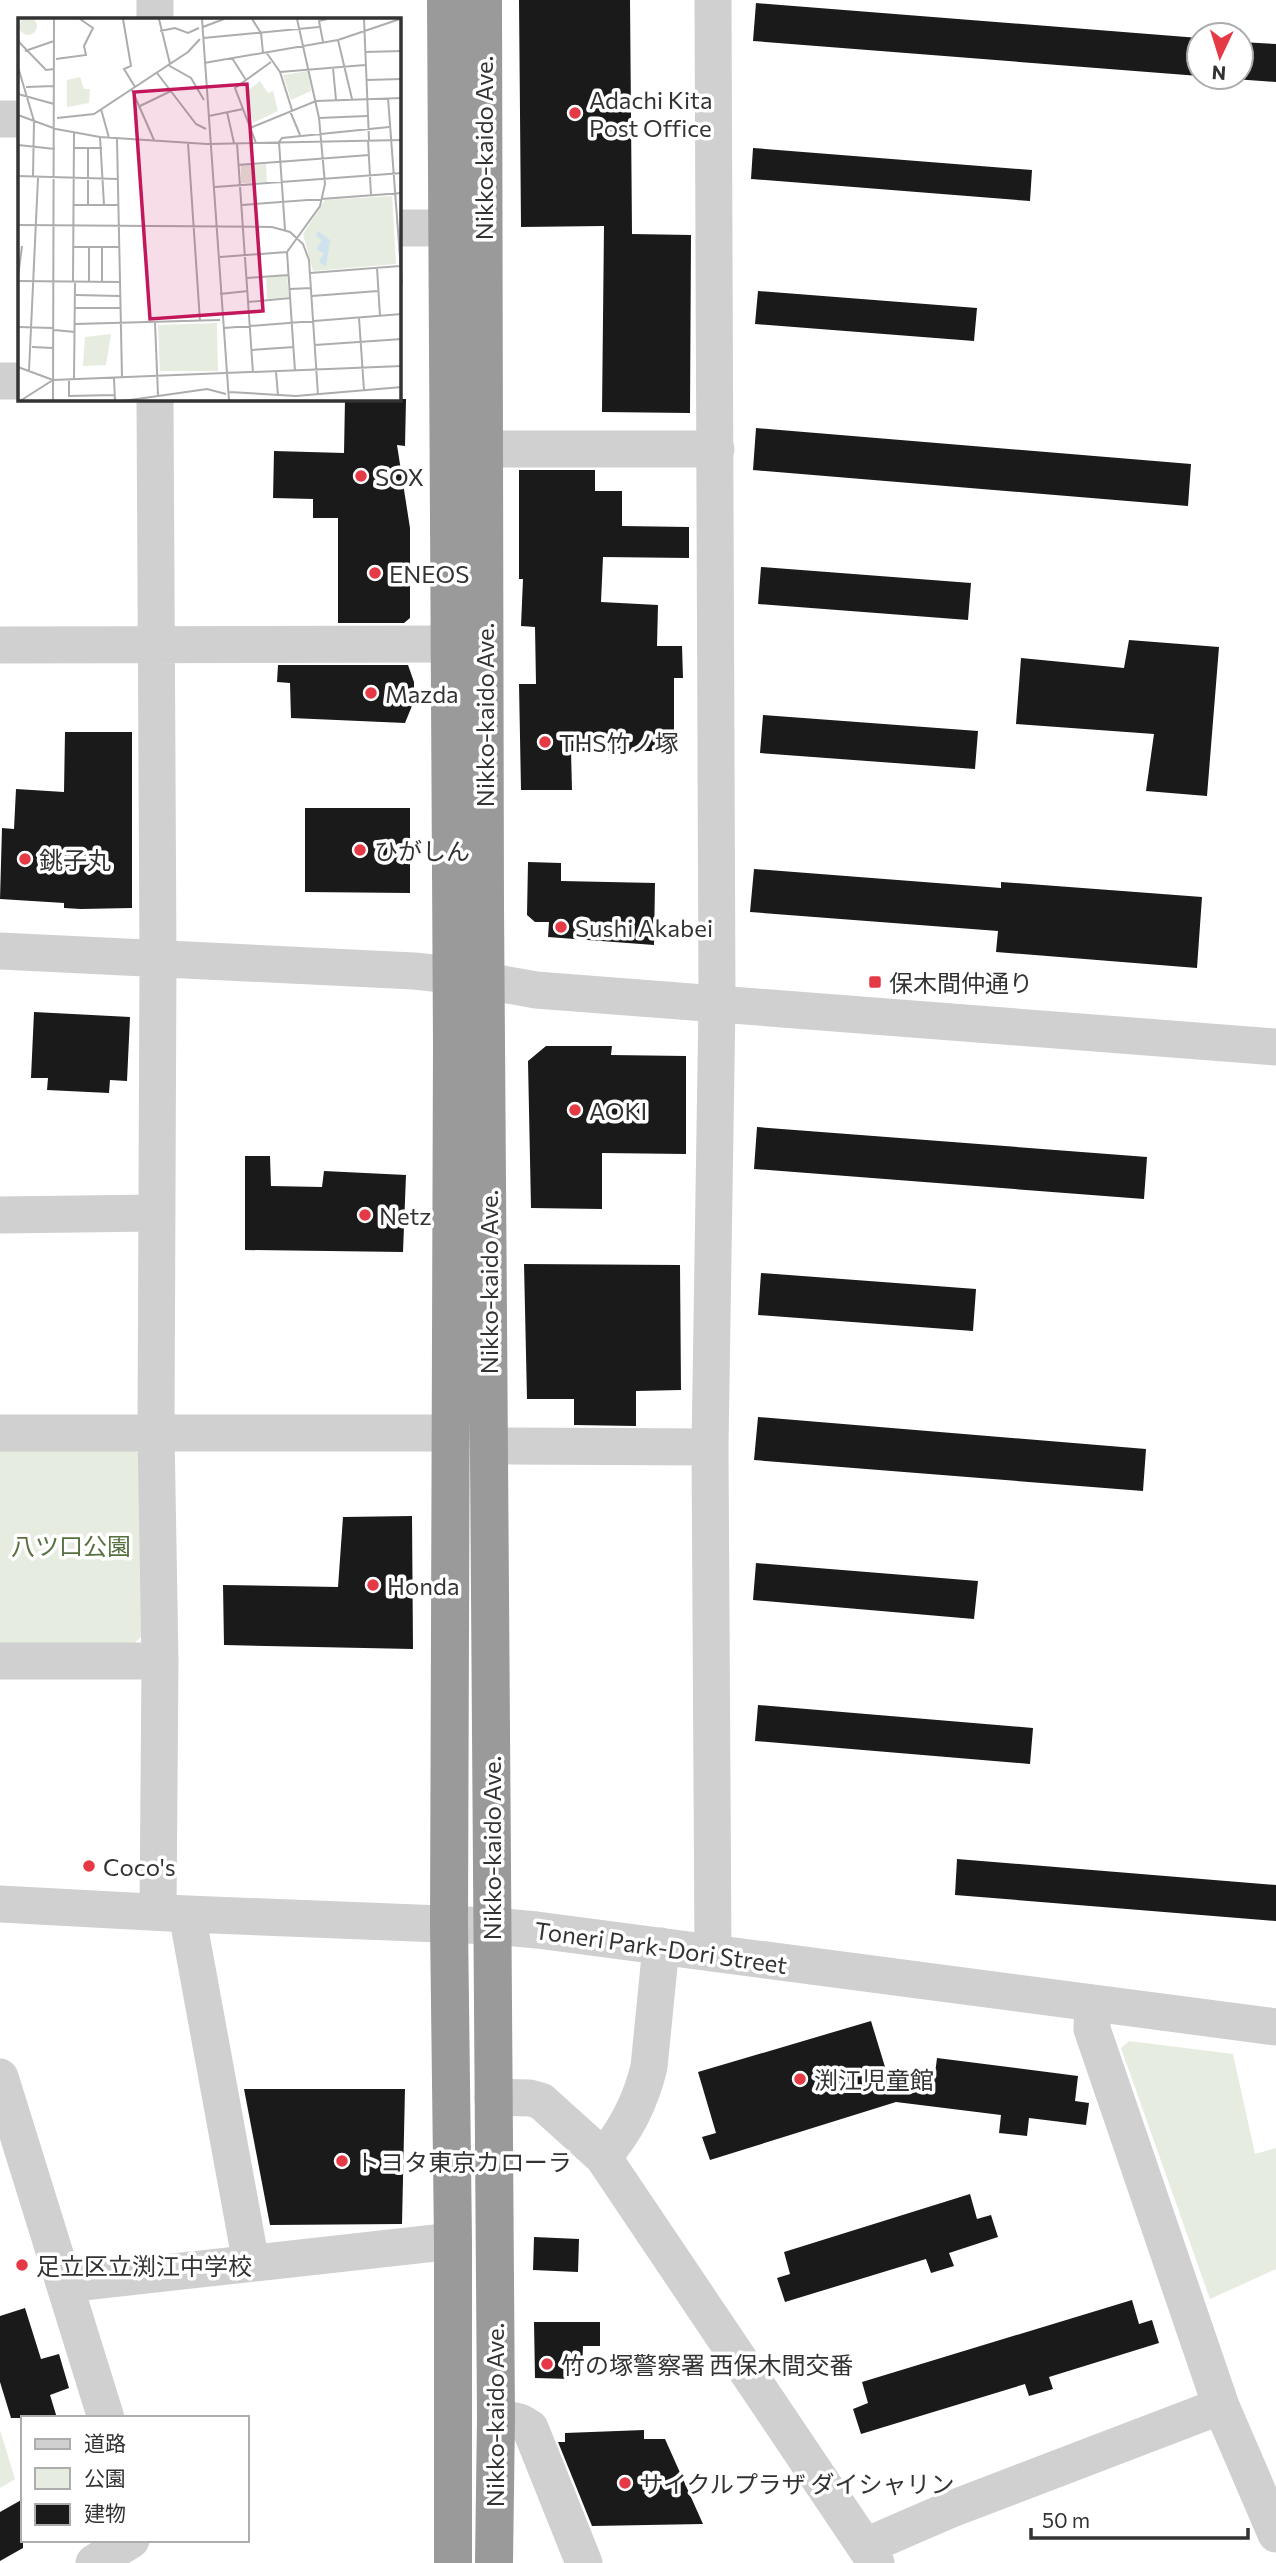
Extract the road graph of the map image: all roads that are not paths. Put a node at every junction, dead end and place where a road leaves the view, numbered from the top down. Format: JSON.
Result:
{"nodes":[{"id":1,"x":155,"y":0,"type":"edge"},
{"id":2,"x":446,"y":0,"type":"edge"},
{"id":3,"x":483,"y":0,"type":"edge"},
{"id":4,"x":713,"y":0,"type":"edge"},
{"id":5,"x":155,"y":18,"type":"edge"},
{"id":6,"x":0,"y":119,"type":"edge"},
{"id":7,"x":18,"y":119,"type":"edge"},
{"id":8,"x":401,"y":228,"type":"edge"},
{"id":9,"x":465,"y":228,"type":"junction"},
{"id":10,"x":0,"y":381,"type":"edge"},
{"id":11,"x":18,"y":381,"type":"edge"},
{"id":12,"x":155,"y":401,"type":"edge"},
{"id":13,"x":483,"y":449,"type":"junction"},
{"id":14,"x":716,"y":449,"type":"junction"},
{"id":15,"x":155,"y":643,"type":"junction"},
{"id":16,"x":449,"y":644,"type":"junction"},
{"id":17,"x":0,"y":645,"type":"edge"},
{"id":18,"x":0,"y":951,"type":"edge"},
{"id":19,"x":158,"y":958,"type":"junction"},
{"id":20,"x":469,"y":979,"type":"junction"},
{"id":21,"x":717,"y":1003,"type":"junction"},
{"id":22,"x":1276,"y":1047,"type":"edge"},
{"id":23,"x":156,"y":1213,"type":"junction"},
{"id":24,"x":0,"y":1215,"type":"edge"},
{"id":25,"x":156,"y":1432,"type":"junction"},
{"id":26,"x":0,"y":1433,"type":"edge"},
{"id":27,"x":450,"y":1433,"type":"junction"},
{"id":28,"x":489,"y":1446,"type":"junction"},
{"id":29,"x":710,"y":1447,"type":"junction"},
{"id":30,"x":0,"y":1661,"type":"edge"},
{"id":31,"x":160,"y":1661,"type":"junction"},
{"id":32,"x":0,"y":1904,"type":"edge"},
{"id":33,"x":172,"y":1913,"type":"junction"},
{"id":34,"x":449,"y":1924,"type":"junction"},
{"id":35,"x":492,"y":1926,"type":"junction"},
{"id":36,"x":661,"y":1946,"type":"junction"},
{"id":37,"x":713,"y":1953,"type":"junction"},
{"id":38,"x":1093,"y":2005,"type":"junction"},
{"id":39,"x":1276,"y":2027,"type":"edge"},
{"id":40,"x":0,"y":2077,"type":"edge"},
{"id":41,"x":493,"y":2097,"type":"junction"},
{"id":42,"x":603,"y":2157,"type":"junction"},
{"id":43,"x":453,"y":2241,"type":"junction"},
{"id":44,"x":251,"y":2263,"type":"junction"},
{"id":45,"x":65,"y":2284,"type":"junction"},
{"id":46,"x":1222,"y":2406,"type":"junction"},
{"id":47,"x":105,"y":2416,"type":"edge"},
{"id":48,"x":496,"y":2417,"type":"junction"},
{"id":49,"x":1276,"y":2534,"type":"edge"},
{"id":50,"x":128,"y":2542,"type":"edge"},
{"id":51,"x":871,"y":2555,"type":"edge"},
{"id":52,"x":94,"y":2563,"type":"edge"},
{"id":53,"x":453,"y":2563,"type":"edge"},
{"id":54,"x":494,"y":2563,"type":"edge"},
{"id":55,"x":584,"y":2563,"type":"edge"}],
"edges":[{"from":1,"to":5,"type":"street"},
{"from":2,"to":9,"type":"highway","name":"Nikko-kaido Ave."},
{"from":3,"to":9,"type":"highway","name":"Nikko-kaido Ave."},
{"from":4,"to":14,"type":"street"},
{"from":6,"to":7,"type":"street"},
{"from":8,"to":9,"type":"street"},
{"from":9,"to":13,"type":"highway","name":"Nikko-kaido Ave."},
{"from":9,"to":16,"type":"highway","name":"Nikko-kaido Ave."},
{"from":10,"to":11,"type":"street"},
{"from":12,"to":15,"type":"street"},
{"from":13,"to":14,"type":"street"},
{"from":13,"to":20,"type":"highway","name":"Nikko-kaido Ave."},
{"from":14,"to":21,"type":"street"},
{"from":15,"to":16,"type":"street"},
{"from":15,"to":17,"type":"street"},
{"from":15,"to":19,"type":"street"},
{"from":16,"to":20,"type":"highway","name":"Nikko-kaido Ave."},
{"from":18,"to":19,"type":"street"},
{"from":19,"to":20,"type":"street"},
{"from":19,"to":23,"type":"street"},
{"from":20,"to":21,"type":"street"},
{"from":20,"to":27,"type":"highway","name":"Nikko-kaido Ave."},
{"from":20,"to":28,"type":"highway","name":"Nikko-kaido Ave."},
{"from":21,"to":22,"type":"street"},
{"from":21,"to":29,"type":"street"},
{"from":23,"to":24,"type":"street"},
{"from":23,"to":25,"type":"street"},
{"from":25,"to":26,"type":"street"},
{"from":25,"to":27,"type":"street"},
{"from":25,"to":31,"type":"street"},
{"from":27,"to":34,"type":"highway","name":"Nikko-kaido Ave."},
{"from":28,"to":29,"type":"street"},
{"from":28,"to":35,"type":"highway","name":"Nikko-kaido Ave."},
{"from":29,"to":37,"type":"street"},
{"from":30,"to":31,"type":"street"},
{"from":31,"to":33,"type":"street"},
{"from":32,"to":33,"type":"street","name":"Toneri Park-Dori Street"},
{"from":33,"to":34,"type":"street","name":"Toneri Park-Dori Street"},
{"from":33,"to":44,"type":"street"},
{"from":34,"to":35,"type":"street","name":"Toneri Park-Dori Street"},
{"from":34,"to":43,"type":"highway","name":"Nikko-kaido Ave."},
{"from":35,"to":36,"type":"street","name":"Toneri Park-Dori Street"},
{"from":35,"to":41,"type":"highway","name":"Nikko-kaido Ave."},
{"from":36,"to":37,"type":"street","name":"Toneri Park-Dori Street"},
{"from":36,"to":42,"type":"street"},
{"from":37,"to":38,"type":"street","name":"Toneri Park-Dori Street"},
{"from":38,"to":39,"type":"street","name":"Toneri Park-Dori Street"},
{"from":38,"to":46,"type":"street"},
{"from":40,"to":45,"type":"street"},
{"from":41,"to":42,"type":"street"},
{"from":41,"to":48,"type":"highway","name":"Nikko-kaido Ave."},
{"from":42,"to":51,"type":"street"},
{"from":43,"to":44,"type":"street"},
{"from":43,"to":53,"type":"highway","name":"Nikko-kaido Ave."},
{"from":44,"to":45,"type":"street"},
{"from":45,"to":47,"type":"street"},
{"from":46,"to":49,"type":"street"},
{"from":46,"to":51,"type":"street"},
{"from":48,"to":54,"type":"highway","name":"Nikko-kaido Ave."},
{"from":48,"to":55,"type":"street"},
{"from":50,"to":52,"type":"street"}]}
